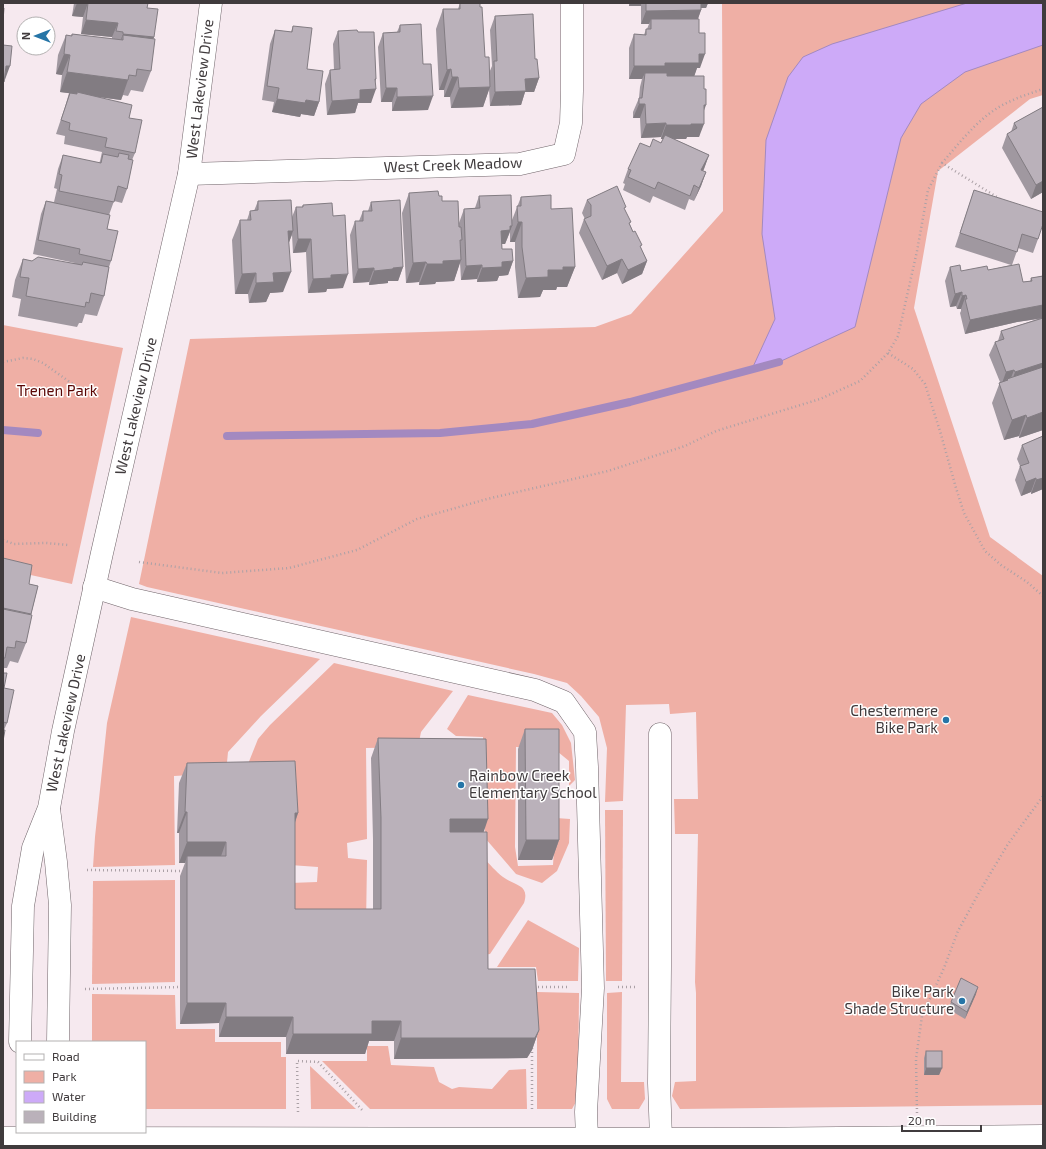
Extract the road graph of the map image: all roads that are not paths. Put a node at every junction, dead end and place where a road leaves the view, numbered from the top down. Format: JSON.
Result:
{"nodes":[{"id":1,"x":211,"y":3,"type":"edge"},
{"id":2,"x":572,"y":3,"type":"edge"},
{"id":3,"x":190,"y":174,"type":"junction"},
{"id":4,"x":94,"y":587,"type":"junction"},
{"id":5,"x":660,"y":734,"type":"dead end"},
{"id":6,"x":49,"y":808,"type":"junction"},
{"id":7,"x":20,"y":1041,"type":"edge"},
{"id":8,"x":58,"y":1041,"type":"edge"},
{"id":9,"x":1043,"y":1136,"type":"edge"},
{"id":10,"x":587,"y":1138,"type":"junction"},
{"id":11,"x":661,"y":1138,"type":"junction"},
{"id":12,"x":16,"y":1139,"type":"edge"},
{"id":13,"x":57,"y":1139,"type":"edge"},
{"id":14,"x":1021,"y":1141,"type":"edge"},
{"id":15,"x":290,"y":1142,"type":"edge"}],
"edges":[{"from":1,"to":3,"type":"street","name":"West Lakeview Drive"},
{"from":2,"to":3,"type":"street","name":"West Creek Meadow"},
{"from":3,"to":4,"type":"street","name":"West Lakeview Drive"},
{"from":4,"to":6,"type":"street","name":"West Lakeview Drive"},
{"from":4,"to":10,"type":"street"},
{"from":5,"to":11,"type":"street"},
{"from":6,"to":7,"type":"street","name":"West Lakeview Drive"},
{"from":6,"to":8,"type":"street","name":"West Lakeview Drive"},
{"from":9,"to":14,"type":"street"},
{"from":10,"to":11,"type":"street"},
{"from":10,"to":15,"type":"street"},
{"from":11,"to":14,"type":"street"},
{"from":12,"to":13,"type":"street"},
{"from":13,"to":15,"type":"street"}]}
